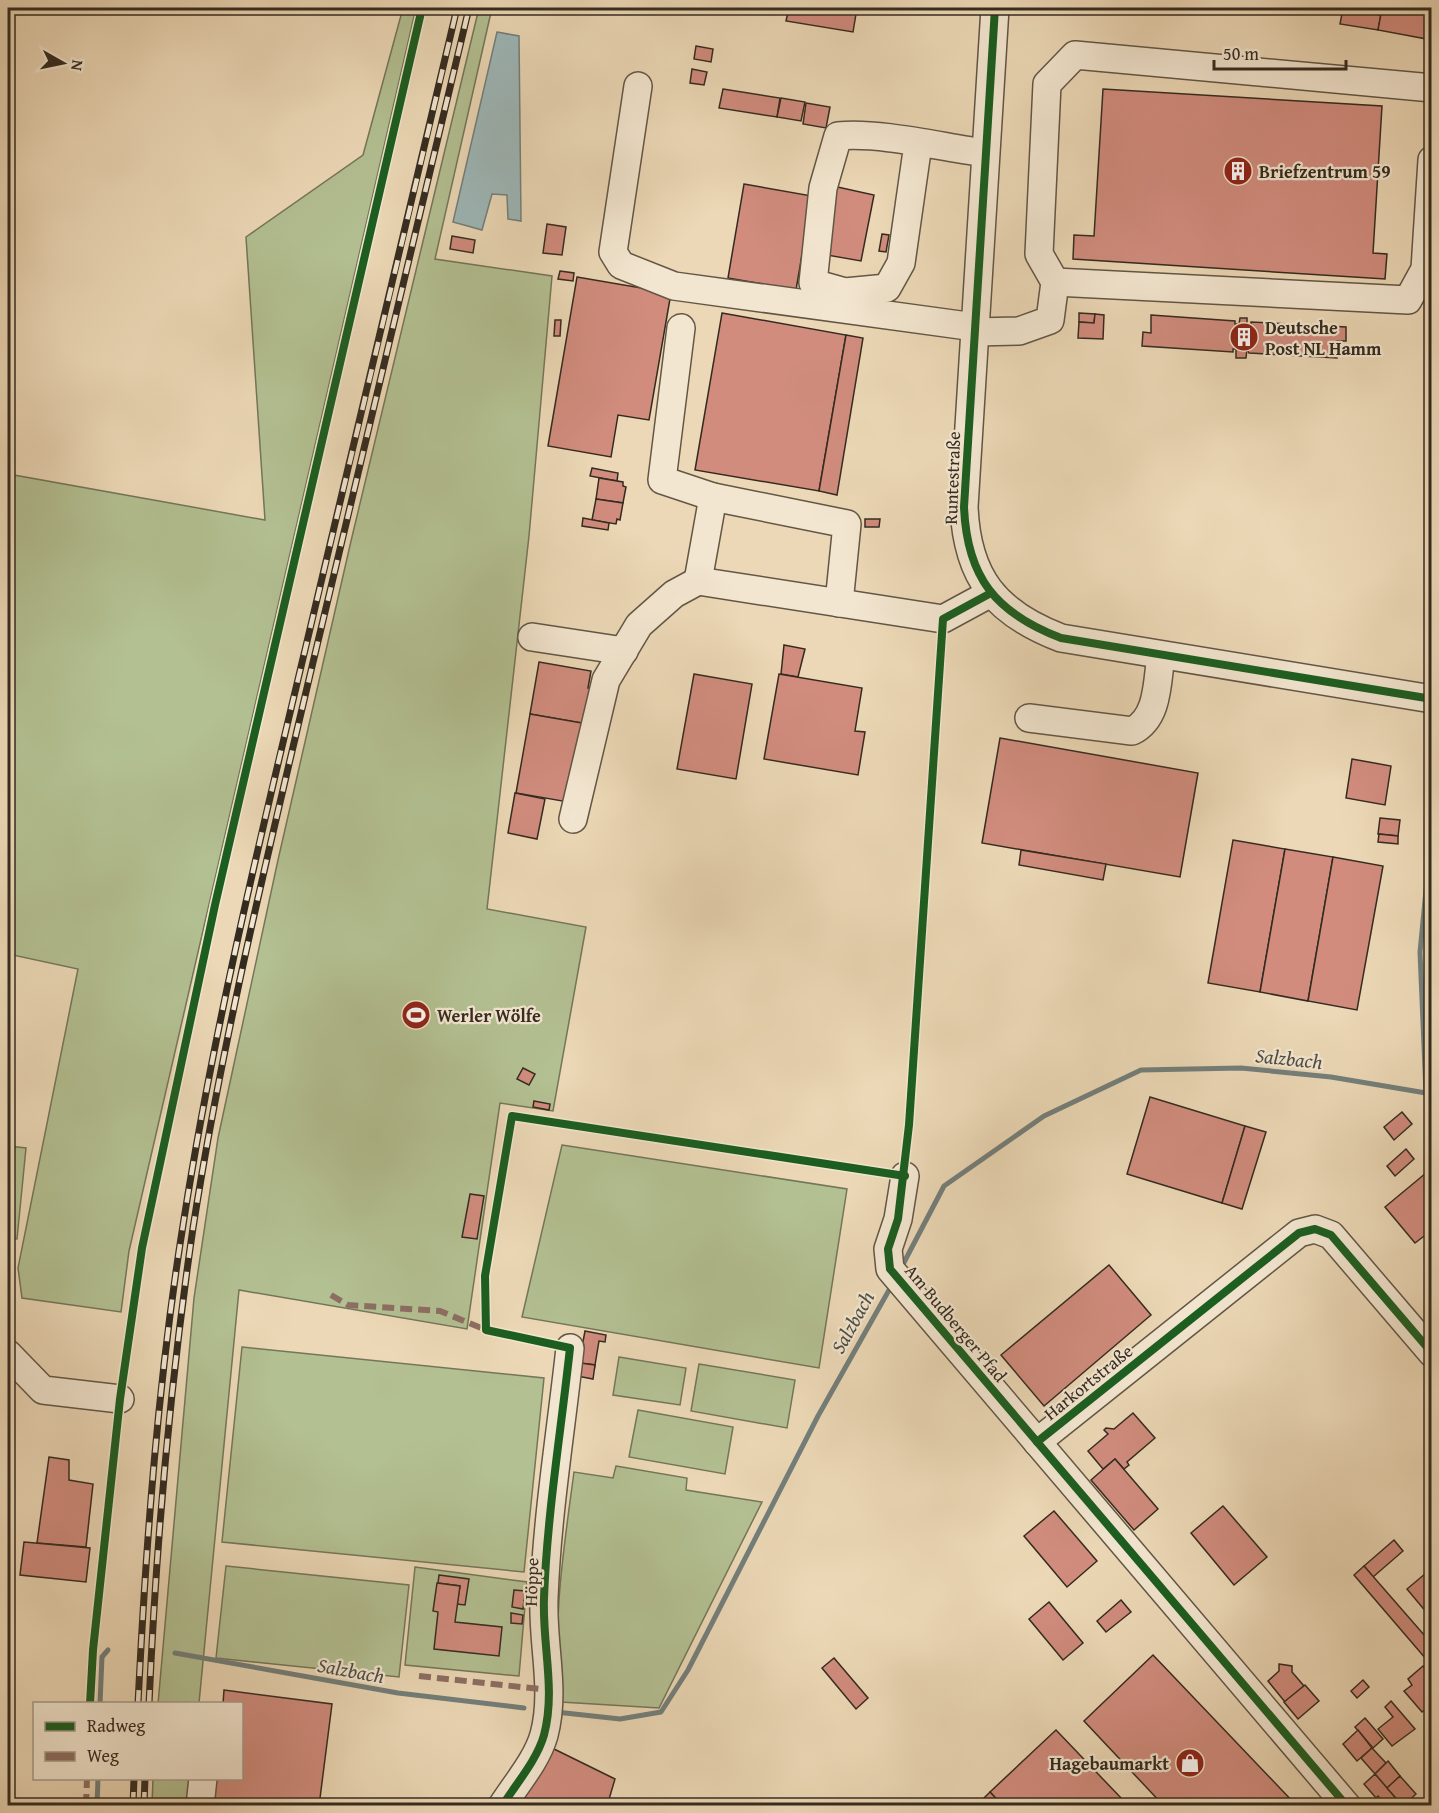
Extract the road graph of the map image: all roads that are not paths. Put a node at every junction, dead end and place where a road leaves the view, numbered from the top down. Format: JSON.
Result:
{"nodes":[{"id":1,"x":995,"y":8,"type":"edge"},
{"id":2,"x":638,"y":86,"type":"dead end"},
{"id":3,"x":1431,"y":88,"type":"edge"},
{"id":4,"x":918,"y":144,"type":"junction"},
{"id":5,"x":985,"y":153,"type":"junction"},
{"id":6,"x":1431,"y":160,"type":"edge"},
{"id":7,"x":1055,"y":282,"type":"junction"},
{"id":8,"x":681,"y":328,"type":"dead end"},
{"id":9,"x":975,"y":330,"type":"junction"},
{"id":10,"x":713,"y":497,"type":"junction"},
{"id":11,"x":698,"y":581,"type":"junction"},
{"id":12,"x":991,"y":593,"type":"junction"},
{"id":13,"x":839,"y":603,"type":"junction"},
{"id":14,"x":532,"y":637,"type":"dead end"},
{"id":15,"x":624,"y":651,"type":"junction"},
{"id":16,"x":1161,"y":655,"type":"junction"},
{"id":17,"x":1429,"y":699,"type":"edge"},
{"id":18,"x":1029,"y":718,"type":"dead end"},
{"id":19,"x":573,"y":819,"type":"dead end"},
{"id":20,"x":905,"y":1176,"type":"dead end"},
{"id":21,"x":570,"y":1348,"type":"dead end"},
{"id":22,"x":1431,"y":1353,"type":"edge"},
{"id":23,"x":8,"y":1354,"type":"edge"},
{"id":24,"x":120,"y":1399,"type":"dead end"},
{"id":25,"x":1037,"y":1442,"type":"junction"},
{"id":26,"x":203,"y":1780,"type":"edge"},
{"id":27,"x":200,"y":1806,"type":"edge"},
{"id":28,"x":502,"y":1806,"type":"edge"},
{"id":29,"x":1347,"y":1806,"type":"edge"}],
"edges":[{"from":1,"to":5,"type":"street","name":"Runtestraße"},
{"from":2,"to":9,"type":"street"},
{"from":3,"to":7,"type":"street"},
{"from":4,"to":4,"type":"street"},
{"from":4,"to":5,"type":"street"},
{"from":5,"to":9,"type":"street","name":"Runtestraße"},
{"from":6,"to":7,"type":"street"},
{"from":7,"to":9,"type":"street"},
{"from":8,"to":10,"type":"street"},
{"from":9,"to":12,"type":"street","name":"Runtestraße"},
{"from":10,"to":11,"type":"street"},
{"from":10,"to":13,"type":"street"},
{"from":11,"to":13,"type":"street"},
{"from":11,"to":15,"type":"street"},
{"from":12,"to":13,"type":"street"},
{"from":12,"to":16,"type":"street","name":"Runtestraße"},
{"from":14,"to":15,"type":"street"},
{"from":15,"to":19,"type":"street"},
{"from":16,"to":17,"type":"street","name":"Runtestraße"},
{"from":16,"to":18,"type":"street"},
{"from":20,"to":25,"type":"street","name":"Am Budberger Pfad"},
{"from":21,"to":28,"type":"street","name":"Höppe"},
{"from":22,"to":25,"type":"street","name":"Harkortstraße"},
{"from":23,"to":24,"type":"street"},
{"from":25,"to":29,"type":"street","name":"Harkortstraße"},
{"from":26,"to":27,"type":"street"}]}
